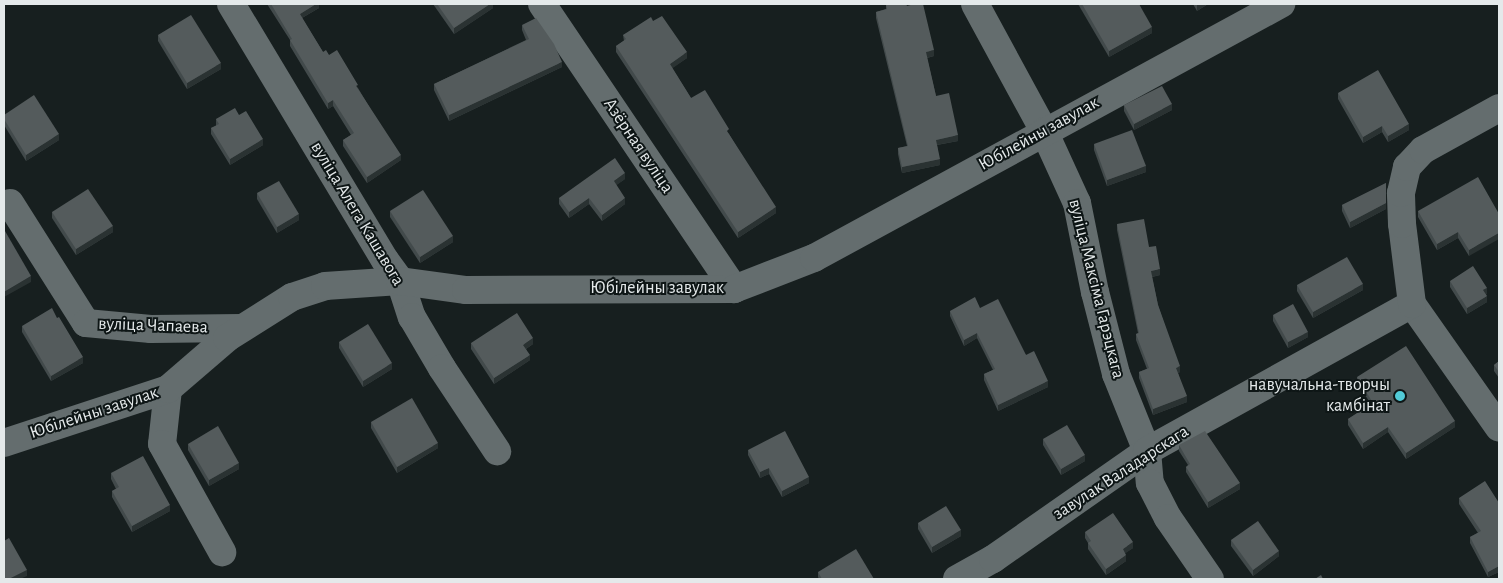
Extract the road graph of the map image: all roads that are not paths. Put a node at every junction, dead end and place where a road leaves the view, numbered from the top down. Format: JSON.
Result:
{"nodes":[{"id":1,"x":231,"y":4,"type":"edge"},
{"id":2,"x":542,"y":4,"type":"edge"},
{"id":3,"x":976,"y":4,"type":"edge"},
{"id":4,"x":1281,"y":4,"type":"edge"},
{"id":5,"x":1499,"y":108,"type":"edge"},
{"id":6,"x":1044,"y":131,"type":"junction"},
{"id":7,"x":10,"y":203,"type":"dead end"},
{"id":8,"x":400,"y":282,"type":"junction"},
{"id":9,"x":734,"y":289,"type":"junction"},
{"id":10,"x":1412,"y":304,"type":"junction"},
{"id":11,"x":242,"y":328,"type":"junction"},
{"id":12,"x":168,"y":389,"type":"junction"},
{"id":13,"x":1499,"y":428,"type":"edge"},
{"id":14,"x":4,"y":443,"type":"edge"},
{"id":15,"x":497,"y":451,"type":"dead end"},
{"id":16,"x":1147,"y":451,"type":"junction"},
{"id":17,"x":222,"y":552,"type":"dead end"},
{"id":18,"x":957,"y":579,"type":"edge"},
{"id":19,"x":1210,"y":579,"type":"edge"}],
"edges":[{"from":1,"to":8,"type":"street","name":"вуліца Алега Кашавога"},
{"from":2,"to":9,"type":"street","name":"Азёрная вуліца"},
{"from":3,"to":6,"type":"street","name":"вуліца Максіма Гарэцкага"},
{"from":4,"to":6,"type":"street","name":"Юбілейны завулак"},
{"from":5,"to":10,"type":"street"},
{"from":6,"to":9,"type":"street","name":"Юбілейны завулак"},
{"from":6,"to":16,"type":"street","name":"вуліца Максіма Гарэцкага"},
{"from":7,"to":11,"type":"street","name":"вуліца Чапаева"},
{"from":8,"to":9,"type":"street","name":"Юбілейны завулак"},
{"from":8,"to":11,"type":"street","name":"Юбілейны завулак"},
{"from":8,"to":15,"type":"street","name":"вуліца Алега Кашавога"},
{"from":10,"to":13,"type":"street"},
{"from":10,"to":16,"type":"street","name":"завулак Валадарскага"},
{"from":11,"to":12,"type":"street","name":"Юбілейны завулак"},
{"from":12,"to":14,"type":"street","name":"Юбілейны завулак"},
{"from":12,"to":17,"type":"street"},
{"from":16,"to":18,"type":"street","name":"завулак Валадарскага"},
{"from":16,"to":19,"type":"street","name":"вуліца Максіма Гарэцкага"}]}
